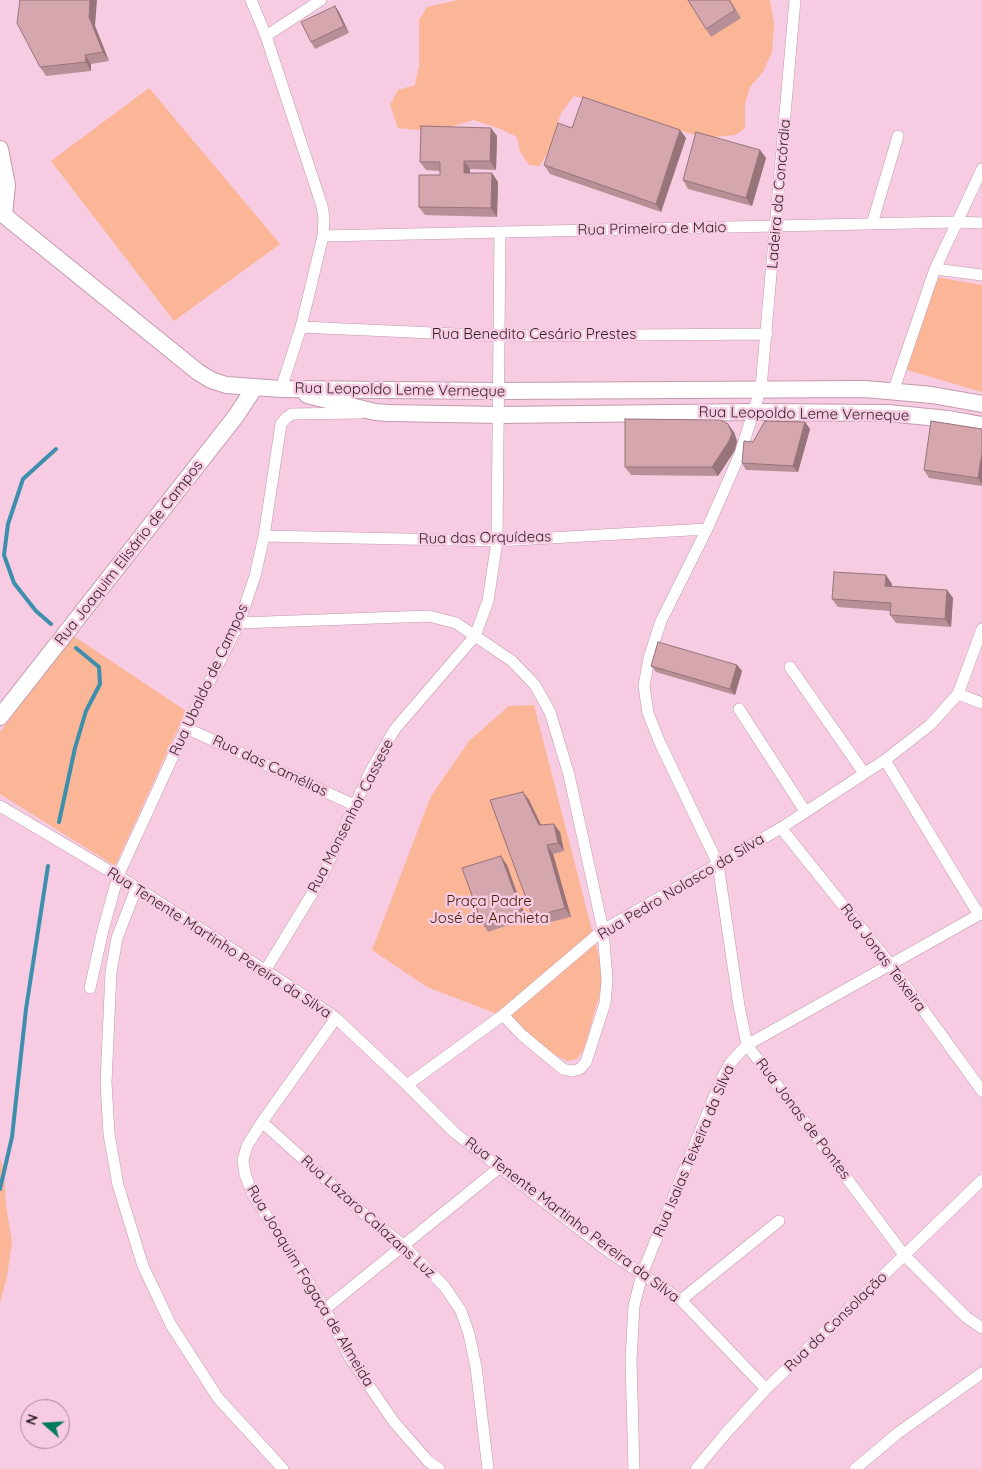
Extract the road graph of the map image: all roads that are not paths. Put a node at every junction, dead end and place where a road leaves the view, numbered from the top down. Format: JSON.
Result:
{"nodes":[{"id":1,"x":251,"y":0,"type":"edge"},
{"id":2,"x":321,"y":0,"type":"edge"},
{"id":3,"x":795,"y":0,"type":"edge"},
{"id":4,"x":266,"y":36,"type":"junction"},
{"id":5,"x":898,"y":136,"type":"dead end"},
{"id":6,"x":0,"y":149,"type":"edge"},
{"id":7,"x":982,"y":169,"type":"edge"},
{"id":8,"x":2,"y":213,"type":"edge"},
{"id":9,"x":956,"y":222,"type":"junction"},
{"id":10,"x":982,"y":223,"type":"edge"},
{"id":11,"x":872,"y":224,"type":"junction"},
{"id":12,"x":776,"y":227,"type":"junction"},
{"id":13,"x":500,"y":232,"type":"junction"},
{"id":14,"x":323,"y":236,"type":"junction"},
{"id":15,"x":935,"y":269,"type":"junction"},
{"id":16,"x":982,"y":275,"type":"edge"},
{"id":17,"x":301,"y":328,"type":"junction"},
{"id":18,"x":767,"y":334,"type":"junction"},
{"id":19,"x":499,"y":336,"type":"junction"},
{"id":20,"x":255,"y":387,"type":"junction"},
{"id":21,"x":761,"y":388,"type":"junction"},
{"id":22,"x":281,"y":389,"type":"junction"},
{"id":23,"x":498,"y":391,"type":"junction"},
{"id":24,"x":893,"y":392,"type":"junction"},
{"id":25,"x":982,"y":404,"type":"edge"},
{"id":26,"x":375,"y":412,"type":"junction"},
{"id":27,"x":754,"y":412,"type":"junction"},
{"id":28,"x":498,"y":415,"type":"junction"},
{"id":29,"x":982,"y":425,"type":"edge"},
{"id":30,"x":707,"y":529,"type":"junction"},
{"id":31,"x":264,"y":536,"type":"junction"},
{"id":32,"x":497,"y":541,"type":"junction"},
{"id":33,"x":239,"y":623,"type":"junction"},
{"id":34,"x":982,"y":629,"type":"edge"},
{"id":35,"x":475,"y":636,"type":"junction"},
{"id":36,"x":790,"y":667,"type":"dead end"},
{"id":37,"x":958,"y":694,"type":"junction"},
{"id":38,"x":982,"y":703,"type":"edge"},
{"id":39,"x":739,"y":708,"type":"dead end"},
{"id":40,"x":0,"y":717,"type":"edge"},
{"id":41,"x":186,"y":728,"type":"junction"},
{"id":42,"x":885,"y":760,"type":"junction"},
{"id":43,"x":864,"y":773,"type":"junction"},
{"id":44,"x":354,"y":805,"type":"junction"},
{"id":45,"x":0,"y":806,"type":"edge"},
{"id":46,"x":805,"y":811,"type":"junction"},
{"id":47,"x":780,"y":828,"type":"junction"},
{"id":48,"x":718,"y":864,"type":"junction"},
{"id":49,"x":118,"y":876,"type":"junction"},
{"id":50,"x":136,"y":889,"type":"junction"},
{"id":51,"x":980,"y":914,"type":"edge"},
{"id":52,"x":603,"y":930,"type":"junction"},
{"id":53,"x":890,"y":964,"type":"junction"},
{"id":54,"x":266,"y":971,"type":"junction"},
{"id":55,"x":90,"y":988,"type":"dead end"},
{"id":56,"x":503,"y":1015,"type":"junction"},
{"id":57,"x":336,"y":1018,"type":"junction"},
{"id":58,"x":747,"y":1045,"type":"junction"},
{"id":59,"x":407,"y":1085,"type":"junction"},
{"id":60,"x":982,"y":1092,"type":"edge"},
{"id":61,"x":262,"y":1122,"type":"junction"},
{"id":62,"x":499,"y":1168,"type":"junction"},
{"id":63,"x":982,"y":1180,"type":"edge"},
{"id":64,"x":779,"y":1221,"type":"dead end"},
{"id":65,"x":403,"y":1245,"type":"junction"},
{"id":66,"x":905,"y":1256,"type":"junction"},
{"id":67,"x":642,"y":1274,"type":"junction"},
{"id":68,"x":681,"y":1300,"type":"junction"},
{"id":69,"x":325,"y":1309,"type":"junction"},
{"id":70,"x":982,"y":1328,"type":"edge"},
{"id":71,"x":982,"y":1373,"type":"edge"},
{"id":72,"x":766,"y":1389,"type":"junction"},
{"id":73,"x":283,"y":1469,"type":"edge"},
{"id":74,"x":439,"y":1469,"type":"edge"},
{"id":75,"x":488,"y":1469,"type":"edge"},
{"id":76,"x":634,"y":1469,"type":"edge"},
{"id":77,"x":696,"y":1469,"type":"edge"},
{"id":78,"x":856,"y":1469,"type":"edge"}],
"edges":[{"from":1,"to":4,"type":"street"},
{"from":2,"to":4,"type":"street"},
{"from":3,"to":12,"type":"street","name":"Ladeira da Concórdia"},
{"from":4,"to":14,"type":"street"},
{"from":5,"to":11,"type":"street"},
{"from":6,"to":8,"type":"main road"},
{"from":7,"to":9,"type":"street"},
{"from":8,"to":20,"type":"main road"},
{"from":9,"to":10,"type":"street","name":"Rua Primeiro de Maio"},
{"from":9,"to":11,"type":"street","name":"Rua Primeiro de Maio"},
{"from":9,"to":15,"type":"street"},
{"from":11,"to":12,"type":"street","name":"Rua Primeiro de Maio"},
{"from":12,"to":13,"type":"street","name":"Rua Primeiro de Maio"},
{"from":12,"to":18,"type":"street","name":"Ladeira da Concórdia"},
{"from":13,"to":14,"type":"street","name":"Rua Primeiro de Maio"},
{"from":13,"to":19,"type":"street","name":"Rua Monsenhor Cassese"},
{"from":14,"to":17,"type":"street"},
{"from":15,"to":16,"type":"street"},
{"from":15,"to":24,"type":"street"},
{"from":17,"to":19,"type":"street","name":"Rua Benedito Cesário Prestes"},
{"from":17,"to":22,"type":"street"},
{"from":18,"to":19,"type":"street","name":"Rua Benedito Cesário Prestes"},
{"from":18,"to":21,"type":"street","name":"Ladeira da Concórdia"},
{"from":19,"to":23,"type":"street","name":"Rua Monsenhor Cassese"},
{"from":20,"to":22,"type":"main road"},
{"from":20,"to":40,"type":"main road","name":"Rua Joaquim Elisário de Campos"},
{"from":21,"to":23,"type":"main road","name":"Rua Leopoldo Leme Verneque"},
{"from":21,"to":24,"type":"main road","name":"Rua Leopoldo Leme Verneque"},
{"from":21,"to":27,"type":"street","name":"Ladeira da Concórdia"},
{"from":22,"to":23,"type":"main road","name":"Rua Leopoldo Leme Verneque"},
{"from":22,"to":26,"type":"main road","name":"Rua Leopoldo Leme Verneque"},
{"from":23,"to":28,"type":"street","name":"Rua Monsenhor Cassese"},
{"from":24,"to":25,"type":"main road","name":"Rua Leopoldo Leme Verneque"},
{"from":26,"to":28,"type":"main road","name":"Rua Leopoldo Leme Verneque"},
{"from":26,"to":31,"type":"street","name":"Rua Ubaldo de Campos"},
{"from":27,"to":28,"type":"main road","name":"Rua Leopoldo Leme Verneque"},
{"from":27,"to":29,"type":"main road","name":"Rua Leopoldo Leme Verneque"},
{"from":27,"to":30,"type":"street","name":"Ladeira da Concórdia"},
{"from":28,"to":32,"type":"street","name":"Rua Monsenhor Cassese"},
{"from":30,"to":32,"type":"street","name":"Rua das Orquídeas"},
{"from":30,"to":48,"type":"street","name":"Rua Jonas de Pontes"},
{"from":31,"to":32,"type":"street","name":"Rua das Orquídeas"},
{"from":31,"to":33,"type":"street","name":"Rua Ubaldo de Campos"},
{"from":32,"to":35,"type":"street","name":"Rua Monsenhor Cassese"},
{"from":33,"to":35,"type":"street"},
{"from":33,"to":41,"type":"street","name":"Rua Ubaldo de Campos"},
{"from":34,"to":37,"type":"street"},
{"from":35,"to":44,"type":"street","name":"Rua Monsenhor Cassese"},
{"from":35,"to":52,"type":"street"},
{"from":36,"to":43,"type":"street"},
{"from":37,"to":38,"type":"street"},
{"from":37,"to":42,"type":"street","name":"Rua Pedro Nolasco da Silva"},
{"from":39,"to":46,"type":"street"},
{"from":41,"to":44,"type":"street","name":"Rua das Camélias"},
{"from":41,"to":49,"type":"street","name":"Rua Ubaldo de Campos"},
{"from":42,"to":43,"type":"street","name":"Rua Pedro Nolasco da Silva"},
{"from":42,"to":51,"type":"street"},
{"from":43,"to":46,"type":"street","name":"Rua Pedro Nolasco da Silva"},
{"from":44,"to":54,"type":"street","name":"Rua Monsenhor Cassese"},
{"from":45,"to":49,"type":"street","name":"Rua Tenente Martinho Pereira da Silva"},
{"from":46,"to":47,"type":"street","name":"Rua Pedro Nolasco da Silva"},
{"from":47,"to":48,"type":"street","name":"Rua Pedro Nolasco da Silva"},
{"from":47,"to":53,"type":"street","name":"Rua Jonas Teixeira"},
{"from":48,"to":52,"type":"street","name":"Rua Pedro Nolasco da Silva"},
{"from":48,"to":58,"type":"street","name":"Rua Jonas de Pontes"},
{"from":49,"to":50,"type":"street","name":"Rua Tenente Martinho Pereira da Silva"},
{"from":49,"to":55,"type":"street","name":"Rua Ubaldo de Campos"},
{"from":50,"to":54,"type":"street","name":"Rua Tenente Martinho Pereira da Silva"},
{"from":50,"to":73,"type":"street"},
{"from":51,"to":53,"type":"street","name":"Rua Isaias Teixeira da Silva"},
{"from":52,"to":56,"type":"street","name":"Rua Pedro Nolasco da Silva"},
{"from":52,"to":56,"type":"street"},
{"from":53,"to":58,"type":"street","name":"Rua Isaias Teixeira da Silva"},
{"from":53,"to":60,"type":"street","name":"Rua Jonas Teixeira"},
{"from":54,"to":57,"type":"street","name":"Rua Tenente Martinho Pereira da Silva"},
{"from":56,"to":59,"type":"street","name":"Rua Pedro Nolasco da Silva"},
{"from":57,"to":59,"type":"street","name":"Rua Tenente Martinho Pereira da Silva"},
{"from":57,"to":61,"type":"street","name":"Rua Joaquim Fogaça de Almeida"},
{"from":58,"to":66,"type":"street","name":"Rua Jonas de Pontes"},
{"from":58,"to":67,"type":"street","name":"Rua Isaias Teixeira da Silva"},
{"from":59,"to":62,"type":"street","name":"Rua Tenente Martinho Pereira da Silva"},
{"from":61,"to":65,"type":"street","name":"Rua Lázaro Calazans Luz"},
{"from":61,"to":69,"type":"street","name":"Rua Joaquim Fogaça de Almeida"},
{"from":62,"to":65,"type":"street"},
{"from":62,"to":67,"type":"street","name":"Rua Tenente Martinho Pereira da Silva"},
{"from":63,"to":66,"type":"street","name":"Rua da Consolação"},
{"from":64,"to":68,"type":"street"},
{"from":65,"to":69,"type":"street"},
{"from":65,"to":75,"type":"street","name":"Rua Lázaro Calazans Luz"},
{"from":66,"to":70,"type":"street","name":"Rua Jonas de Pontes"},
{"from":66,"to":72,"type":"street","name":"Rua da Consolação"},
{"from":67,"to":68,"type":"street","name":"Rua Tenente Martinho Pereira da Silva"},
{"from":67,"to":76,"type":"street","name":"Rua Isaias Teixeira da Silva"},
{"from":68,"to":72,"type":"street","name":"Rua Tenente Martinho Pereira da Silva"},
{"from":69,"to":74,"type":"street","name":"Rua Joaquim Fogaça de Almeida"},
{"from":71,"to":78,"type":"street"},
{"from":72,"to":77,"type":"street","name":"Rua da Consolação"}]}
